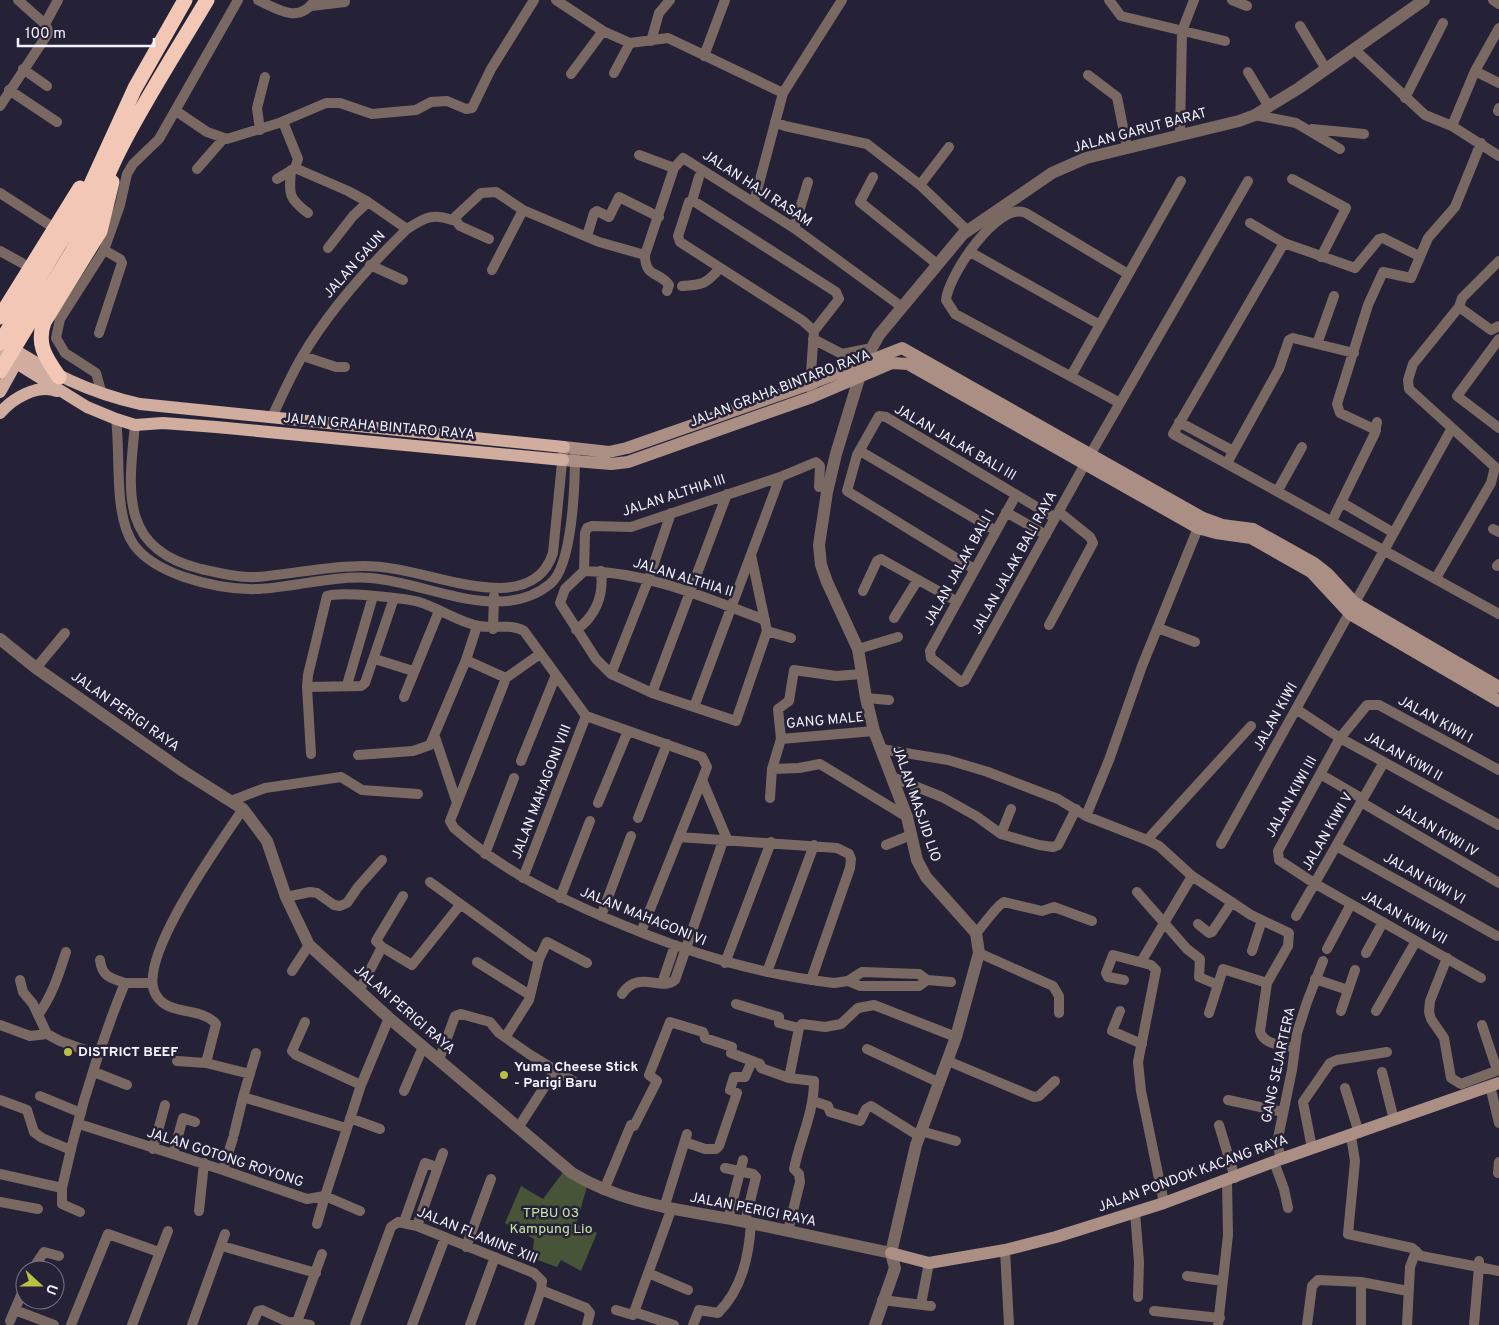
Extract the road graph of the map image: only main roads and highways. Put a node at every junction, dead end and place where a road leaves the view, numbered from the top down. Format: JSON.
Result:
{"nodes":[{"id":1,"x":185,"y":0,"type":"edge"},
{"id":2,"x":207,"y":0,"type":"edge"},
{"id":3,"x":115,"y":143,"type":"junction"},
{"id":4,"x":3,"y":311,"type":"edge"},
{"id":5,"x":0,"y":342,"type":"edge"},
{"id":6,"x":0,"y":353,"type":"edge"},
{"id":7,"x":19,"y":359,"type":"junction"},
{"id":8,"x":0,"y":372,"type":"edge"},
{"id":9,"x":59,"y":376,"type":"junction"},
{"id":10,"x":811,"y":390,"type":"junction"},
{"id":11,"x":0,"y":392,"type":"edge"},
{"id":12,"x":66,"y":394,"type":"junction"},
{"id":13,"x":997,"y":408,"type":"junction"},
{"id":14,"x":0,"y":413,"type":"edge"},
{"id":15,"x":569,"y":454,"type":"junction"},
{"id":16,"x":1087,"y":460,"type":"junction"},
{"id":17,"x":1352,"y":609,"type":"junction"},
{"id":18,"x":1469,"y":677,"type":"junction"},
{"id":19,"x":1499,"y":687,"type":"edge"},
{"id":20,"x":1499,"y":701,"type":"edge"},
{"id":21,"x":1496,"y":1077,"type":"edge"},
{"id":22,"x":891,"y":1253,"type":"road end"}],
"edges":[{"from":1,"to":3,"type":"highway"},
{"from":2,"to":3,"type":"highway"},
{"from":3,"to":4,"type":"highway"},
{"from":3,"to":5,"type":"highway","bridge":true},
{"from":3,"to":8,"type":"highway","bridge":true},
{"from":3,"to":9,"type":"highway"},
{"from":5,"to":7,"type":"main road","name":"JALAN GRAHA BINTARO RAYA"},
{"from":6,"to":7,"type":"main road","name":"JALAN GRAHA BINTARO RAYA"},
{"from":7,"to":9,"type":"main road","name":"JALAN GRAHA BINTARO RAYA"},
{"from":7,"to":11,"type":"main road"},
{"from":7,"to":12,"type":"main road","name":"JALAN GRAHA BINTARO RAYA"},
{"from":9,"to":15,"type":"main road","name":"JALAN GRAHA BINTARO RAYA"},
{"from":10,"to":13,"type":"main road","name":"JALAN GRAHA BINTARO RAYA"},
{"from":10,"to":13,"type":"main road","name":"JALAN GRAHA BINTARO RAYA"},
{"from":10,"to":15,"type":"main road","name":"JALAN GRAHA BINTARO RAYA"},
{"from":12,"to":14,"type":"main road"},
{"from":12,"to":15,"type":"main road","name":"JALAN GRAHA BINTARO RAYA"},
{"from":13,"to":16,"type":"main road","name":"JALAN GRAHA BINTARO RAYA"},
{"from":16,"to":17,"type":"main road","name":"JALAN GRAHA BINTARO RAYA"},
{"from":16,"to":17,"type":"main road","name":"JALAN GRAHA BINTARO RAYA"},
{"from":17,"to":18,"type":"main road","name":"JALAN GRAHA BINTARO RAYA"},
{"from":18,"to":19,"type":"main road","name":"JALAN GRAHA BINTARO RAYA"},
{"from":18,"to":20,"type":"main road","name":"JALAN GRAHA BINTARO RAYA"},
{"from":21,"to":22,"type":"main road","name":"JALAN PONDOK KACANG RAYA"}]}
